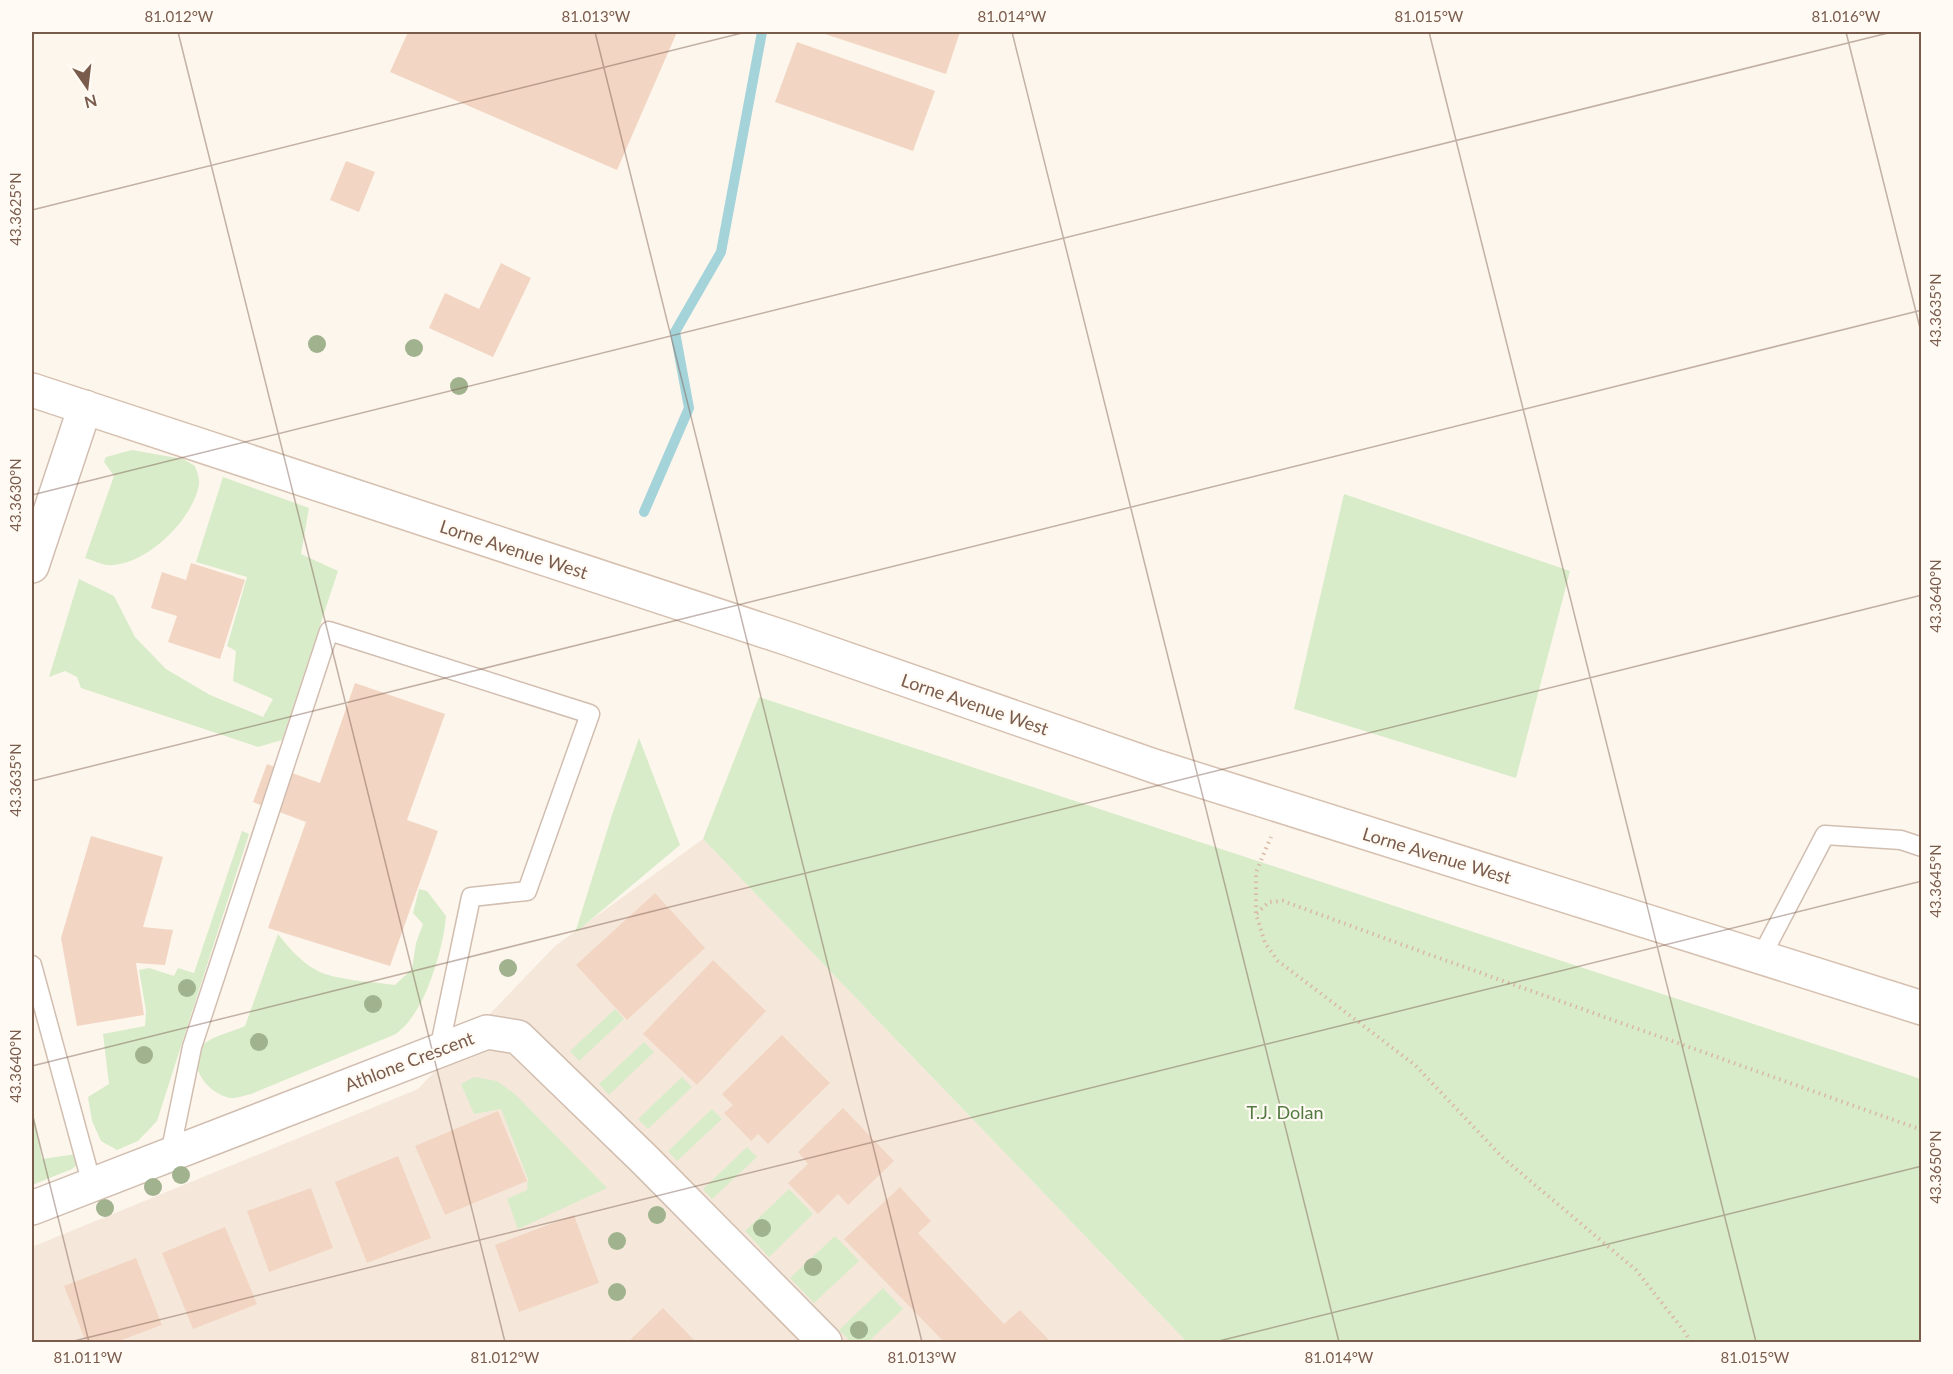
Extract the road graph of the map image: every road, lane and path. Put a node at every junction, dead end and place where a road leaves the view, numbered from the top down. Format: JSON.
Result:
{"nodes":[{"id":1,"x":32,"y":390,"type":"edge"},
{"id":2,"x":85,"y":407,"type":"junction"},
{"id":3,"x":32,"y":566,"type":"edge"},
{"id":4,"x":1284,"y":807,"type":"junction"},
{"id":5,"x":1922,"y":847,"type":"edge"},
{"id":6,"x":1256,"y":914,"type":"junction"},
{"id":7,"x":1761,"y":957,"type":"junction"},
{"id":8,"x":32,"y":965,"type":"edge"},
{"id":9,"x":1922,"y":1008,"type":"edge"},
{"id":10,"x":439,"y":1050,"type":"junction"},
{"id":11,"x":1922,"y":1130,"type":"edge"},
{"id":12,"x":170,"y":1154,"type":"junction"},
{"id":13,"x":92,"y":1185,"type":"junction"},
{"id":14,"x":32,"y":1208,"type":"edge"},
{"id":15,"x":820,"y":1341,"type":"edge"},
{"id":16,"x":1691,"y":1342,"type":"edge"}],
"edges":[{"from":1,"to":2,"type":"main road","name":"Lorne Avenue West"},
{"from":2,"to":3,"type":"main road"},
{"from":2,"to":4,"type":"main road","name":"Lorne Avenue West"},
{"from":4,"to":6,"type":"path"},
{"from":4,"to":7,"type":"main road","name":"Lorne Avenue West"},
{"from":5,"to":7,"type":"lane"},
{"from":6,"to":11,"type":"path"},
{"from":6,"to":16,"type":"path"},
{"from":7,"to":9,"type":"main road","name":"Lorne Avenue West"},
{"from":8,"to":13,"type":"lane"},
{"from":10,"to":12,"type":"main road","name":"Athlone Crescent"},
{"from":10,"to":12,"type":"lane"},
{"from":10,"to":15,"type":"main road","name":"Athlone Crescent"},
{"from":12,"to":13,"type":"main road","name":"Athlone Crescent"},
{"from":13,"to":14,"type":"main road","name":"Athlone Crescent"}]}
